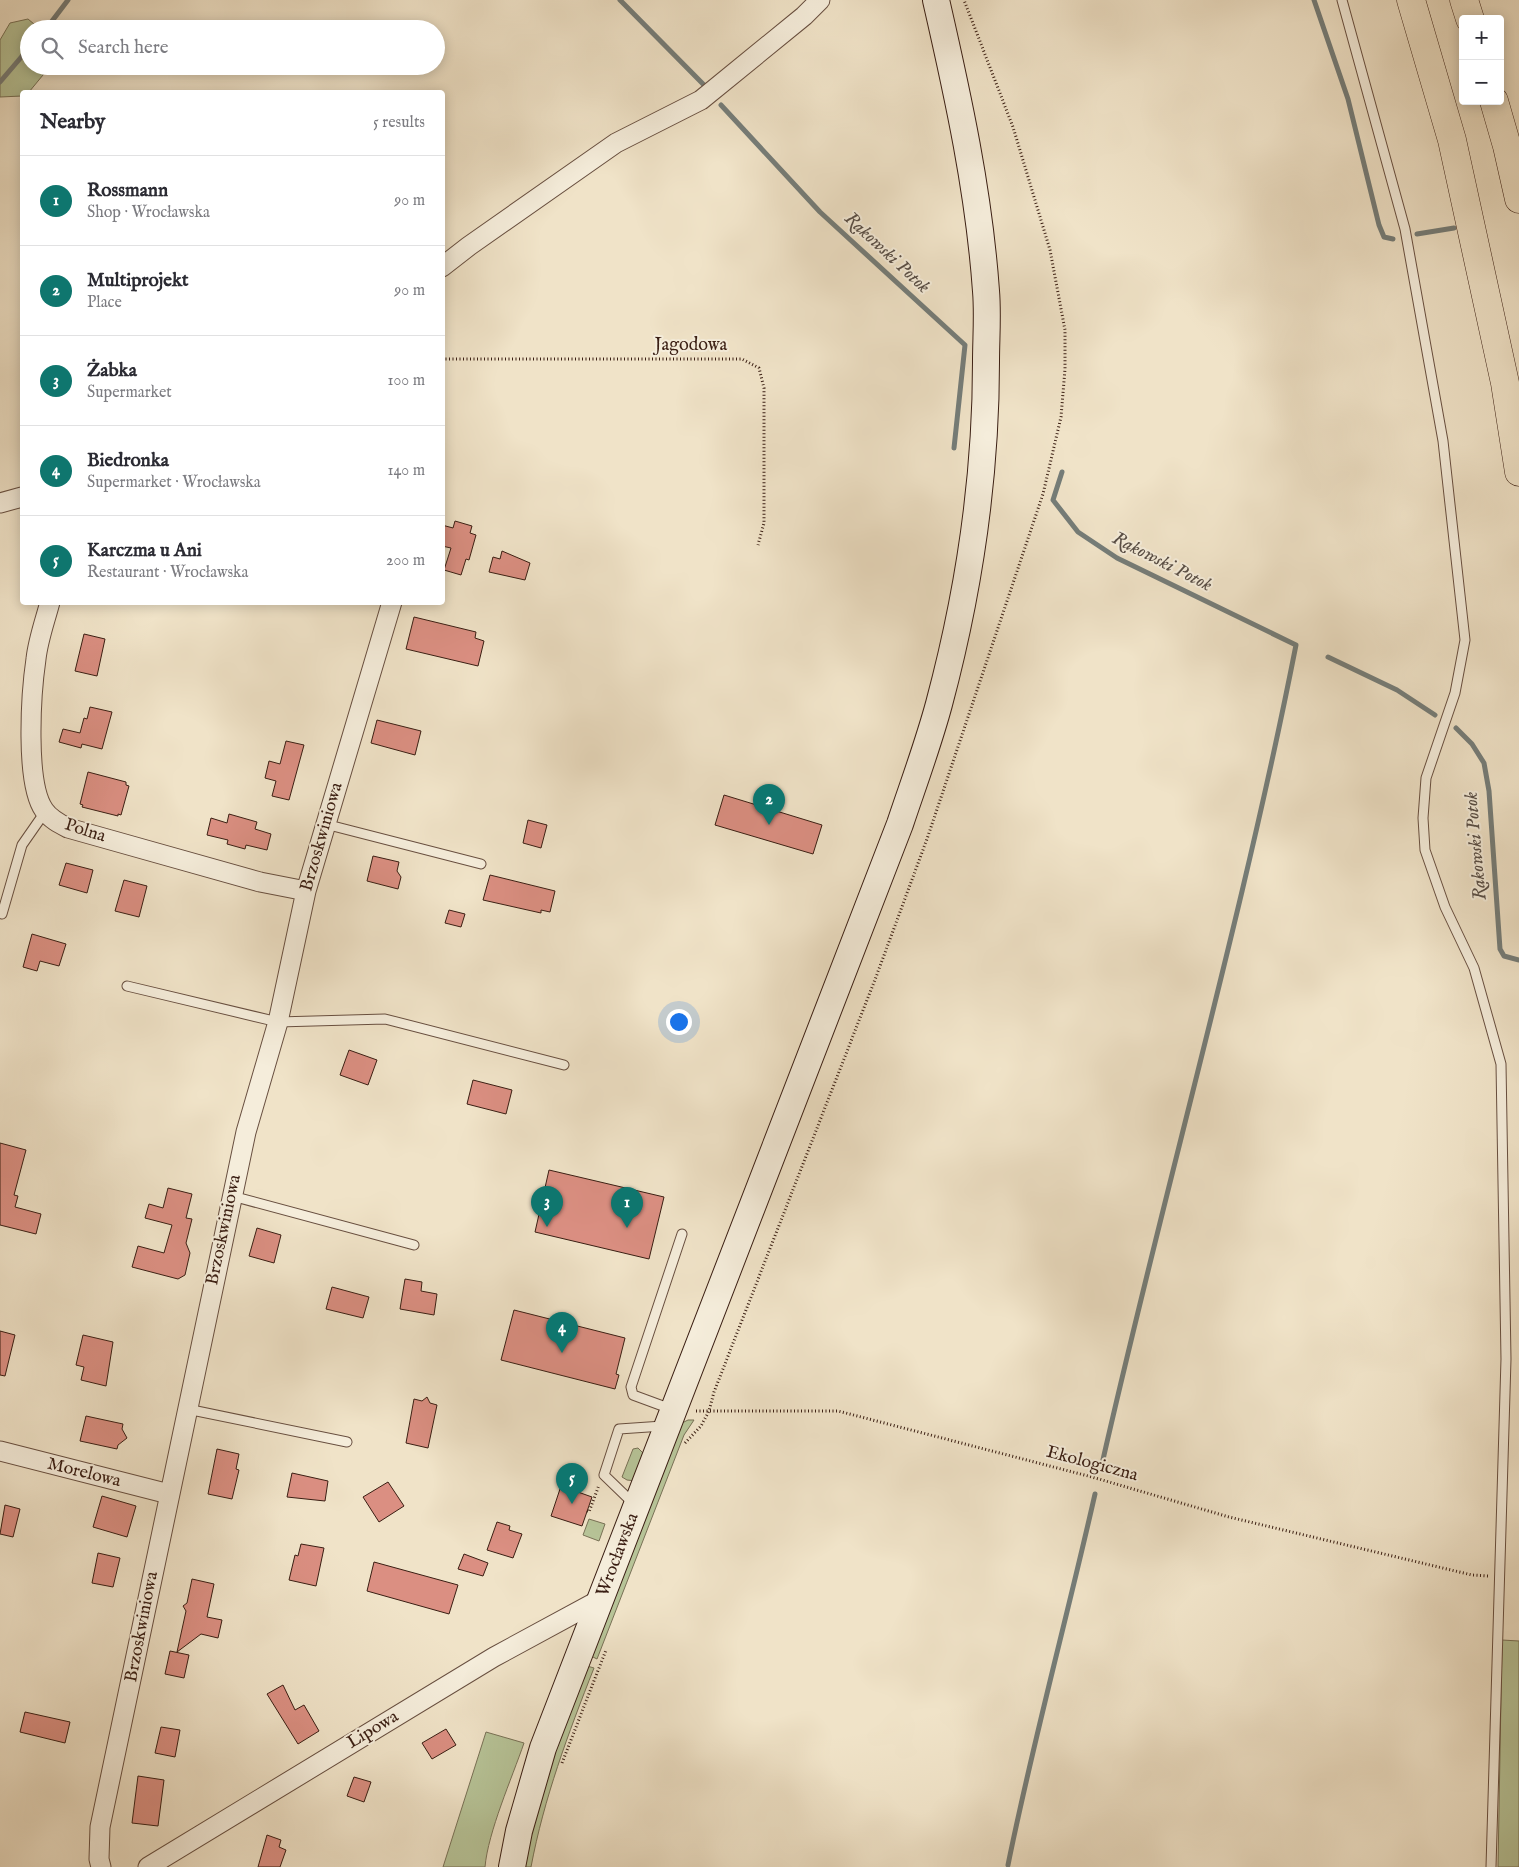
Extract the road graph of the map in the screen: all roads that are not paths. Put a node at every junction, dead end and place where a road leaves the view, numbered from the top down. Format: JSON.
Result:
{"nodes":[{"id":1,"x":820,"y":0,"type":"edge"},
{"id":2,"x":936,"y":0,"type":"edge"},
{"id":3,"x":1342,"y":0,"type":"edge"},
{"id":4,"x":1411,"y":0,"type":"edge"},
{"id":5,"x":1464,"y":0,"type":"edge"},
{"id":6,"x":1469,"y":15,"type":"edge"},
{"id":7,"x":1495,"y":105,"type":"edge"},
{"id":8,"x":1519,"y":199,"type":"edge"},
{"id":9,"x":445,"y":265,"type":"edge"},
{"id":10,"x":1519,"y":472,"type":"edge"},
{"id":11,"x":20,"y":498,"type":"edge"},
{"id":12,"x":0,"y":503,"type":"edge"},
{"id":13,"x":49,"y":605,"type":"edge"},
{"id":14,"x":391,"y":605,"type":"edge"},
{"id":15,"x":45,"y":812,"type":"junction"},
{"id":16,"x":325,"y":824,"type":"junction"},
{"id":17,"x":481,"y":864,"type":"dead end"},
{"id":18,"x":306,"y":891,"type":"junction"},
{"id":19,"x":2,"y":914,"type":"dead end"},
{"id":20,"x":127,"y":986,"type":"dead end"},
{"id":21,"x":278,"y":1022,"type":"junction"},
{"id":22,"x":564,"y":1065,"type":"dead end"},
{"id":23,"x":232,"y":1196,"type":"junction"},
{"id":24,"x":682,"y":1234,"type":"dead end"},
{"id":25,"x":414,"y":1245,"type":"dead end"},
{"id":26,"x":186,"y":1409,"type":"junction"},
{"id":27,"x":671,"y":1418,"type":"junction"},
{"id":28,"x":347,"y":1442,"type":"dead end"},
{"id":29,"x":0,"y":1451,"type":"edge"},
{"id":30,"x":169,"y":1494,"type":"junction"},
{"id":31,"x":637,"y":1507,"type":"junction"},
{"id":32,"x":601,"y":1599,"type":"junction"},
{"id":33,"x":101,"y":1867,"type":"edge"},
{"id":34,"x":148,"y":1867,"type":"edge"},
{"id":35,"x":512,"y":1867,"type":"edge"},
{"id":36,"x":1491,"y":1867,"type":"edge"}],
"edges":[{"from":1,"to":9,"type":"street"},
{"from":2,"to":27,"type":"main road","name":"Wrocławska"},
{"from":3,"to":36,"type":"lane"},
{"from":4,"to":10,"type":"highway"},
{"from":5,"to":6,"type":"highway"},
{"from":7,"to":8,"type":"highway"},
{"from":11,"to":12,"type":"street"},
{"from":13,"to":15,"type":"street","name":"Polna"},
{"from":14,"to":16,"type":"street","name":"Brzoskwiniowa"},
{"from":15,"to":18,"type":"street","name":"Polna"},
{"from":15,"to":19,"type":"lane"},
{"from":16,"to":17,"type":"lane"},
{"from":16,"to":18,"type":"street","name":"Brzoskwiniowa"},
{"from":18,"to":21,"type":"street","name":"Brzoskwiniowa"},
{"from":20,"to":21,"type":"lane"},
{"from":21,"to":22,"type":"lane"},
{"from":21,"to":23,"type":"street","name":"Brzoskwiniowa"},
{"from":23,"to":25,"type":"lane"},
{"from":23,"to":26,"type":"street","name":"Brzoskwiniowa"},
{"from":24,"to":27,"type":"lane"},
{"from":26,"to":28,"type":"lane"},
{"from":26,"to":30,"type":"street","name":"Brzoskwiniowa"},
{"from":27,"to":31,"type":"main road","name":"Wrocławska"},
{"from":27,"to":31,"type":"lane"},
{"from":29,"to":30,"type":"street","name":"Morelowa"},
{"from":30,"to":33,"type":"street","name":"Brzoskwiniowa"},
{"from":31,"to":32,"type":"main road","name":"Wrocławska"},
{"from":32,"to":34,"type":"street","name":"Lipowa"},
{"from":32,"to":35,"type":"main road","name":"Wrocławska"}]}
